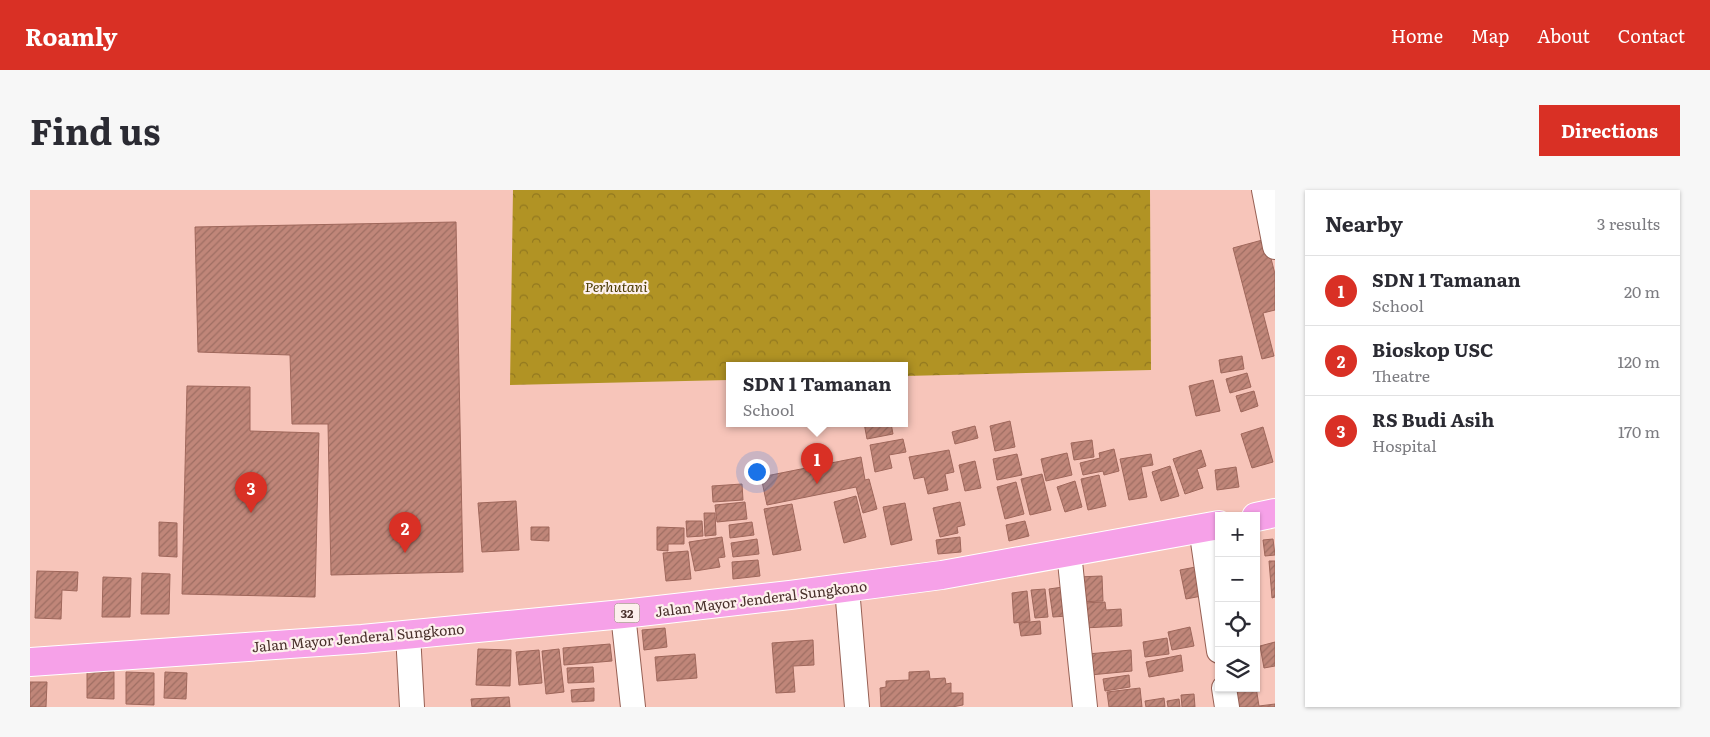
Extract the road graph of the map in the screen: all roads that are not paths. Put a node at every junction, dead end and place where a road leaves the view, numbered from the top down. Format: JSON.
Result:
{"nodes":[{"id":1,"x":1264,"y":190,"type":"edge"},
{"id":2,"x":1275,"y":247,"type":"edge"},
{"id":3,"x":1275,"y":513,"type":"edge"},
{"id":4,"x":1260,"y":516,"type":"edge"},
{"id":5,"x":1210,"y":526,"type":"edge"},
{"id":6,"x":1070,"y":552,"type":"junction"},
{"id":7,"x":847,"y":588,"type":"junction"},
{"id":8,"x":623,"y":614,"type":"junction"},
{"id":9,"x":408,"y":634,"type":"junction"},
{"id":10,"x":1219,"y":647,"type":"edge"},
{"id":11,"x":30,"y":662,"type":"edge"},
{"id":12,"x":1225,"y":692,"type":"edge"},
{"id":13,"x":412,"y":707,"type":"edge"},
{"id":14,"x":633,"y":707,"type":"edge"},
{"id":15,"x":857,"y":707,"type":"edge"},
{"id":16,"x":1085,"y":707,"type":"edge"},
{"id":17,"x":1227,"y":707,"type":"edge"}],
"edges":[{"from":1,"to":2,"type":"street"},
{"from":3,"to":4,"type":"highway"},
{"from":5,"to":6,"type":"highway","name":"Jalan Mayor Jenderal Sungkono","number":"32"},
{"from":5,"to":10,"type":"street"},
{"from":6,"to":7,"type":"highway","name":"Jalan Mayor Jenderal Sungkono","number":"32"},
{"from":6,"to":16,"type":"street"},
{"from":7,"to":8,"type":"highway","name":"Jalan Mayor Jenderal Sungkono","number":"32"},
{"from":7,"to":15,"type":"street"},
{"from":8,"to":9,"type":"highway","name":"Jalan Mayor Jenderal Sungkono","number":"32"},
{"from":8,"to":14,"type":"street"},
{"from":9,"to":11,"type":"highway","name":"Jalan Mayor Jenderal Sungkono","number":"32"},
{"from":9,"to":13,"type":"street"},
{"from":12,"to":17,"type":"street"}]}
